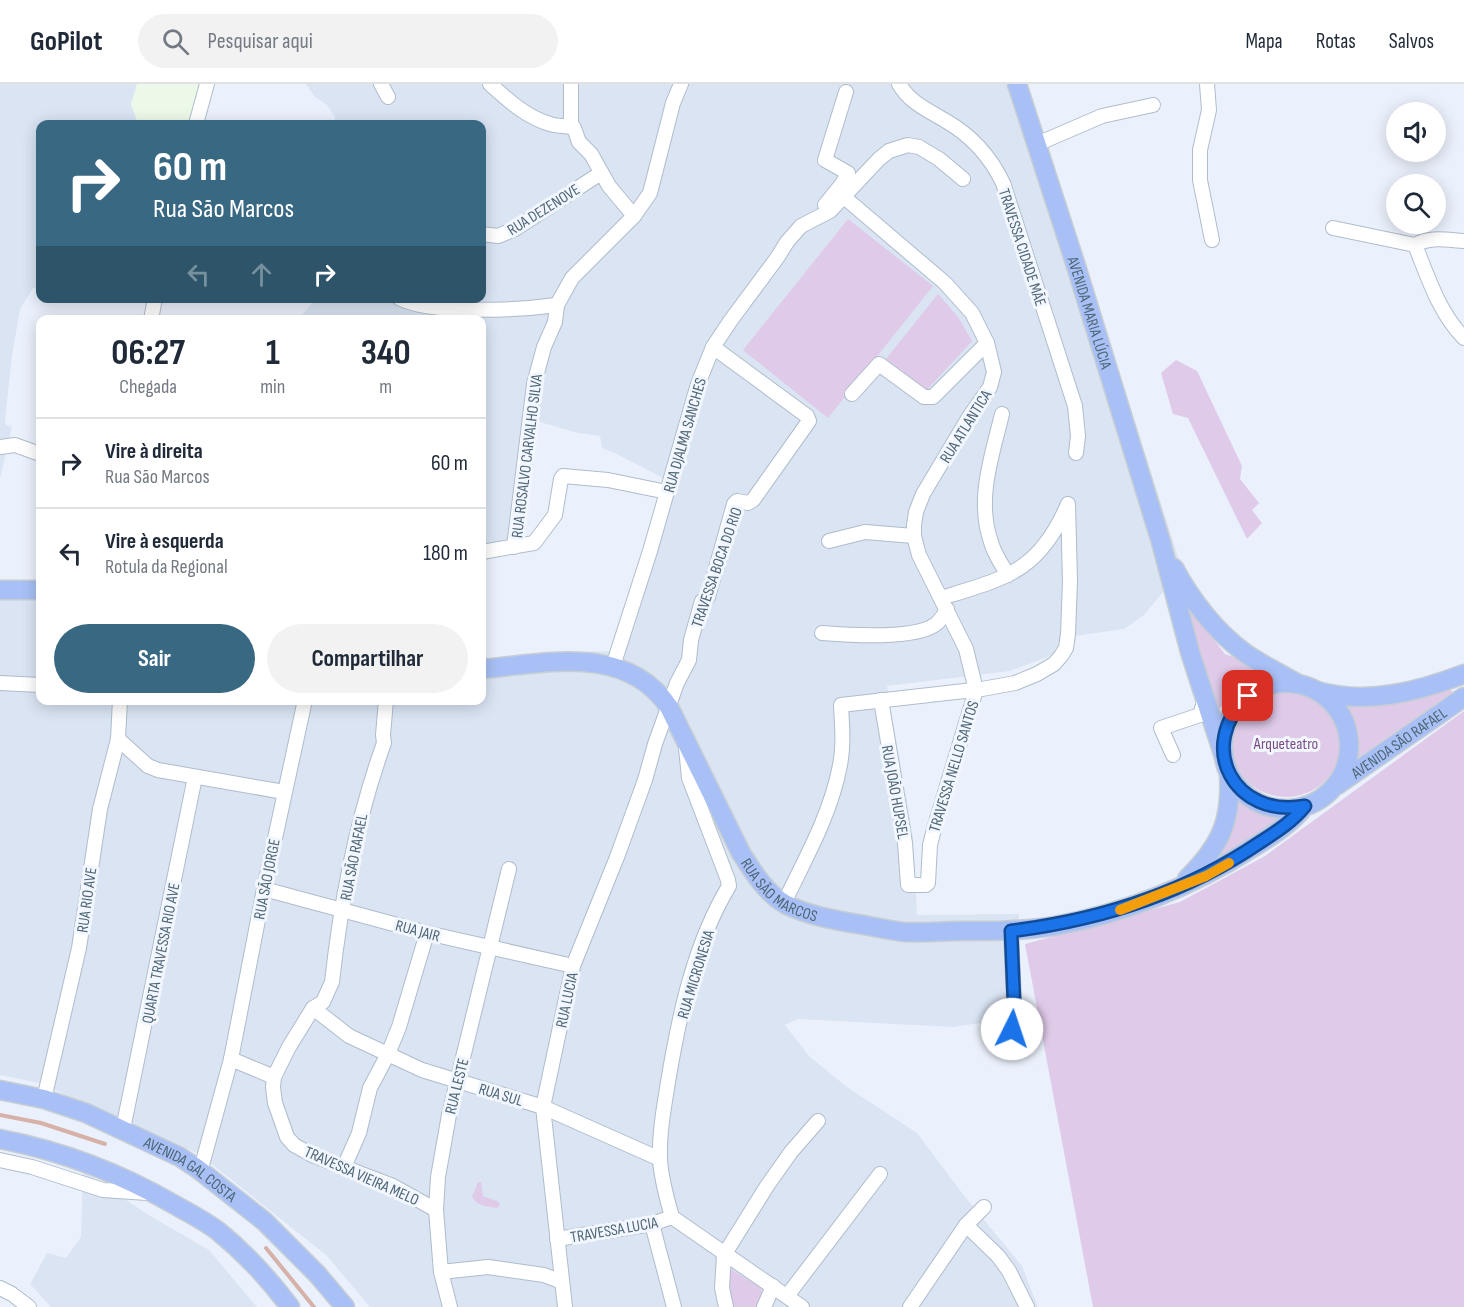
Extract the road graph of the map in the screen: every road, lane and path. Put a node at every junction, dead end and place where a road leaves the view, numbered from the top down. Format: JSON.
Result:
{"nodes":[{"id":1,"x":207,"y":84,"type":"edge"},
{"id":2,"x":381,"y":84,"type":"edge"},
{"id":3,"x":490,"y":84,"type":"edge"},
{"id":4,"x":571,"y":84,"type":"edge"},
{"id":5,"x":681,"y":84,"type":"edge"},
{"id":6,"x":899,"y":84,"type":"edge"},
{"id":7,"x":1017,"y":84,"type":"edge"},
{"id":8,"x":1207,"y":84,"type":"edge"},
{"id":9,"x":846,"y":92,"type":"dead end"},
{"id":10,"x":388,"y":97,"type":"dead end"},
{"id":11,"x":1153,"y":105,"type":"dead end"},
{"id":12,"x":197,"y":120,"type":"edge"},
{"id":13,"x":571,"y":126,"type":"junction"},
{"id":14,"x":1037,"y":144,"type":"junction"},
{"id":15,"x":601,"y":172,"type":"junction"},
{"id":16,"x":963,"y":179,"type":"dead end"},
{"id":17,"x":844,"y":196,"type":"junction"},
{"id":18,"x":634,"y":216,"type":"junction"},
{"id":19,"x":801,"y":226,"type":"junction"},
{"id":20,"x":1332,"y":228,"type":"dead end"},
{"id":21,"x":486,"y":234,"type":"edge"},
{"id":22,"x":1212,"y":240,"type":"dead end"},
{"id":23,"x":1464,"y":242,"type":"edge"},
{"id":24,"x":1418,"y":243,"type":"junction"},
{"id":25,"x":413,"y":303,"type":"edge"},
{"id":26,"x":557,"y":305,"type":"junction"},
{"id":27,"x":1464,"y":338,"type":"edge"},
{"id":28,"x":987,"y":343,"type":"junction"},
{"id":29,"x":713,"y":347,"type":"junction"},
{"id":30,"x":852,"y":394,"type":"dead end"},
{"id":31,"x":1002,"y":414,"type":"dead end"},
{"id":32,"x":0,"y":447,"type":"edge"},
{"id":33,"x":36,"y":453,"type":"edge"},
{"id":34,"x":1076,"y":453,"type":"dead end"},
{"id":35,"x":667,"y":492,"type":"junction"},
{"id":36,"x":914,"y":536,"type":"junction"},
{"id":37,"x":829,"y":541,"type":"dead end"},
{"id":38,"x":1161,"y":542,"type":"junction"},
{"id":39,"x":514,"y":546,"type":"junction"},
{"id":40,"x":486,"y":551,"type":"edge"},
{"id":41,"x":1008,"y":575,"type":"junction"},
{"id":42,"x":0,"y":590,"type":"edge"},
{"id":43,"x":36,"y":590,"type":"edge"},
{"id":44,"x":944,"y":604,"type":"junction"},
{"id":45,"x":822,"y":633,"type":"dead end"},
{"id":46,"x":613,"y":666,"type":"junction"},
{"id":47,"x":486,"y":669,"type":"edge"},
{"id":48,"x":1464,"y":674,"type":"edge"},
{"id":49,"x":0,"y":682,"type":"edge"},
{"id":50,"x":36,"y":685,"type":"edge"},
{"id":51,"x":1299,"y":685,"type":"junction"},
{"id":52,"x":976,"y":690,"type":"junction"},
{"id":53,"x":1317,"y":691,"type":"junction"},
{"id":54,"x":1464,"y":697,"type":"edge"},
{"id":55,"x":881,"y":700,"type":"junction"},
{"id":56,"x":1204,"y":702,"type":"junction"},
{"id":57,"x":120,"y":705,"type":"edge"},
{"id":58,"x":304,"y":705,"type":"edge"},
{"id":59,"x":386,"y":705,"type":"edge"},
{"id":60,"x":669,"y":707,"type":"junction"},
{"id":61,"x":118,"y":739,"type":"junction"},
{"id":62,"x":686,"y":740,"type":"junction"},
{"id":63,"x":1173,"y":755,"type":"dead end"},
{"id":64,"x":1227,"y":766,"type":"junction"},
{"id":65,"x":195,"y":777,"type":"junction"},
{"id":66,"x":1333,"y":788,"type":"junction"},
{"id":67,"x":284,"y":792,"type":"junction"},
{"id":68,"x":1305,"y":806,"type":"junction"},
{"id":69,"x":509,"y":869,"type":"dead end"},
{"id":70,"x":908,"y":885,"type":"joint"},
{"id":71,"x":1182,"y":885,"type":"junction"},
{"id":72,"x":264,"y":889,"type":"junction"},
{"id":73,"x":784,"y":903,"type":"junction"},
{"id":74,"x":343,"y":909,"type":"junction"},
{"id":75,"x":1011,"y":931,"type":"junction"},
{"id":76,"x":427,"y":933,"type":"junction"},
{"id":77,"x":489,"y":946,"type":"junction"},
{"id":78,"x":573,"y":966,"type":"junction"},
{"id":79,"x":313,"y":1008,"type":"junction"},
{"id":80,"x":1004,"y":1036,"type":"dead end"},
{"id":81,"x":388,"y":1054,"type":"junction"},
{"id":82,"x":231,"y":1059,"type":"junction"},
{"id":83,"x":274,"y":1077,"type":"junction"},
{"id":84,"x":458,"y":1081,"type":"junction"},
{"id":85,"x":0,"y":1090,"type":"edge"},
{"id":86,"x":44,"y":1099,"type":"junction"},
{"id":87,"x":543,"y":1107,"type":"junction"},
{"id":88,"x":818,"y":1121,"type":"dead end"},
{"id":89,"x":123,"y":1129,"type":"junction"},
{"id":90,"x":0,"y":1139,"type":"edge"},
{"id":91,"x":660,"y":1159,"type":"junction"},
{"id":92,"x":0,"y":1160,"type":"edge"},
{"id":93,"x":344,"y":1167,"type":"junction"},
{"id":94,"x":203,"y":1173,"type":"junction"},
{"id":95,"x":880,"y":1174,"type":"dead end"},
{"id":96,"x":154,"y":1193,"type":"junction"},
{"id":97,"x":984,"y":1207,"type":"dead end"},
{"id":98,"x":436,"y":1210,"type":"junction"},
{"id":99,"x":672,"y":1218,"type":"junction"},
{"id":100,"x":652,"y":1224,"type":"junction"},
{"id":101,"x":966,"y":1225,"type":"junction"},
{"id":102,"x":556,"y":1239,"type":"junction"},
{"id":103,"x":724,"y":1255,"type":"junction"},
{"id":104,"x":441,"y":1272,"type":"junction"},
{"id":105,"x":562,"y":1282,"type":"junction"},
{"id":106,"x":773,"y":1286,"type":"junction"},
{"id":107,"x":0,"y":1288,"type":"edge"},
{"id":108,"x":787,"y":1296,"type":"junction"},
{"id":109,"x":30,"y":1307,"type":"edge"},
{"id":110,"x":290,"y":1307,"type":"edge"},
{"id":111,"x":345,"y":1307,"type":"edge"},
{"id":112,"x":450,"y":1307,"type":"edge"},
{"id":113,"x":565,"y":1307,"type":"edge"},
{"id":114,"x":674,"y":1307,"type":"edge"},
{"id":115,"x":726,"y":1307,"type":"edge"},
{"id":116,"x":764,"y":1307,"type":"edge"},
{"id":117,"x":802,"y":1307,"type":"edge"},
{"id":118,"x":910,"y":1307,"type":"edge"},
{"id":119,"x":1027,"y":1307,"type":"edge"}],
"edges":[{"from":1,"to":12,"type":"street"},
{"from":2,"to":10,"type":"street"},
{"from":3,"to":13,"type":"street"},
{"from":4,"to":13,"type":"street"},
{"from":5,"to":18,"type":"street","name":"RUA ROSALVO CARVALHO SILVA"},
{"from":6,"to":34,"type":"street","name":"TRAVESSA CIDADE MÃE"},
{"from":7,"to":14,"type":"main road","name":"AVENIDA MARIA LÚCIA"},
{"from":8,"to":22,"type":"street"},
{"from":9,"to":19,"type":"street","name":"RUA DJALMA SANCHES"},
{"from":11,"to":14,"type":"street"},
{"from":13,"to":15,"type":"street"},
{"from":14,"to":38,"type":"main road","name":"AVENIDA MARIA LÚCIA"},
{"from":15,"to":18,"type":"street"},
{"from":15,"to":21,"type":"street","name":"RUA DEZENOVE"},
{"from":16,"to":17,"type":"street","name":"RUA DJALMA SANCHES"},
{"from":17,"to":19,"type":"street","name":"RUA DJALMA SANCHES"},
{"from":17,"to":28,"type":"street","name":"RUA ATLANTICA"},
{"from":18,"to":26,"type":"street","name":"RUA ROSALVO CARVALHO SILVA"},
{"from":19,"to":29,"type":"street","name":"RUA DJALMA SANCHES"},
{"from":20,"to":24,"type":"street"},
{"from":23,"to":24,"type":"street"},
{"from":24,"to":27,"type":"street"},
{"from":25,"to":26,"type":"street"},
{"from":26,"to":39,"type":"street","name":"RUA ROSALVO CARVALHO SILVA"},
{"from":28,"to":30,"type":"street"},
{"from":28,"to":36,"type":"street","name":"RUA ATLANTICA"},
{"from":29,"to":35,"type":"street","name":"RUA DJALMA SANCHES"},
{"from":29,"to":60,"type":"street","name":"TRAVESSA BOCA DO RIO"},
{"from":31,"to":41,"type":"street"},
{"from":32,"to":33,"type":"street"},
{"from":35,"to":39,"type":"street","name":"RUA ROSALVO CARVALHO SILVA"},
{"from":35,"to":46,"type":"street","name":"RUA DJALMA SANCHES"},
{"from":36,"to":37,"type":"street"},
{"from":36,"to":44,"type":"street","name":"RUA ATLANTICA"},
{"from":38,"to":51,"type":"main road","name":"AVENIDA MARIA LÚCIA"},
{"from":38,"to":56,"type":"main road","name":"AVENIDA MARIA LÚCIA"},
{"from":39,"to":40,"type":"street","name":"RUA ROSALVO CARVALHO SILVA"},
{"from":41,"to":44,"type":"street"},
{"from":41,"to":52,"type":"street"},
{"from":42,"to":43,"type":"main road"},
{"from":44,"to":45,"type":"street"},
{"from":44,"to":52,"type":"street","name":"TRAVESSA NELLO SANTOS"},
{"from":46,"to":47,"type":"main road","name":"RUA SÃO MARCOS"},
{"from":46,"to":60,"type":"main road","name":"RUA SÃO MARCOS"},
{"from":48,"to":53,"type":"main road","name":"AVENIDA SÃO RAFAEL"},
{"from":49,"to":50,"type":"street"},
{"from":51,"to":53,"type":"main road"},
{"from":51,"to":64,"type":"main road"},
{"from":52,"to":55,"type":"street"},
{"from":52,"to":70,"type":"street","name":"TRAVESSA NELLO SANTOS"},
{"from":53,"to":66,"type":"main road"},
{"from":54,"to":66,"type":"main road","name":"AVENIDA SÃO RAFAEL"},
{"from":55,"to":70,"type":"street","name":"RUA JOÃO HUPSEL"},
{"from":55,"to":73,"type":"street"},
{"from":56,"to":63,"type":"street"},
{"from":56,"to":64,"type":"main road","name":"AVENIDA MARIA LÚCIA"},
{"from":57,"to":61,"type":"street","name":"RUA RIO AVE"},
{"from":58,"to":67,"type":"street","name":"RUA SÃO JORGE"},
{"from":59,"to":74,"type":"street","name":"RUA SÃO RAFAEL"},
{"from":60,"to":62,"type":"main road","name":"RUA SÃO MARCOS"},
{"from":60,"to":78,"type":"street","name":"RUA LUCIA"},
{"from":61,"to":65,"type":"street"},
{"from":61,"to":86,"type":"street","name":"RUA RIO AVE"},
{"from":62,"to":73,"type":"main road","name":"RUA SÃO MARCOS"},
{"from":62,"to":91,"type":"street","name":"RUA MICRONESIA"},
{"from":64,"to":68,"type":"main road"},
{"from":64,"to":71,"type":"main road","name":"RUA SÃO MARCOS"},
{"from":65,"to":67,"type":"street"},
{"from":65,"to":89,"type":"street","name":"QUARTA TRAVESSA RIO AVE"},
{"from":66,"to":68,"type":"main road"},
{"from":67,"to":72,"type":"street","name":"RUA SÃO JORGE"},
{"from":68,"to":71,"type":"main road","name":"RUA SÃO MARCOS"},
{"from":69,"to":77,"type":"street","name":"RUA LESTE"},
{"from":71,"to":75,"type":"main road","name":"RUA SÃO MARCOS"},
{"from":72,"to":74,"type":"street","name":"RUA JAIR"},
{"from":72,"to":82,"type":"street","name":"RUA SÃO JORGE"},
{"from":73,"to":75,"type":"main road","name":"RUA SÃO MARCOS"},
{"from":74,"to":76,"type":"street","name":"RUA JAIR"},
{"from":74,"to":79,"type":"street","name":"RUA SÃO RAFAEL"},
{"from":75,"to":80,"type":"street"},
{"from":76,"to":77,"type":"street","name":"RUA JAIR"},
{"from":76,"to":81,"type":"street"},
{"from":77,"to":78,"type":"street","name":"RUA JAIR"},
{"from":77,"to":84,"type":"street","name":"RUA LESTE"},
{"from":78,"to":87,"type":"street","name":"RUA LUCIA"},
{"from":79,"to":81,"type":"street","name":"RUA SUL"},
{"from":79,"to":83,"type":"street"},
{"from":81,"to":84,"type":"street","name":"RUA SUL"},
{"from":81,"to":93,"type":"street"},
{"from":82,"to":83,"type":"street"},
{"from":82,"to":94,"type":"street","name":"RUA SÃO JORGE"},
{"from":83,"to":93,"type":"street","name":"TRAVESSA VIEIRA MELO"},
{"from":84,"to":87,"type":"street","name":"RUA SUL"},
{"from":84,"to":98,"type":"street","name":"RUA LESTE"},
{"from":85,"to":86,"type":"main road","name":"AVENIDA GAL COSTA"},
{"from":86,"to":89,"type":"main road","name":"AVENIDA GAL COSTA"},
{"from":87,"to":91,"type":"street","name":"RUA SUL"},
{"from":87,"to":102,"type":"street","name":"RUA LUCIA"},
{"from":88,"to":103,"type":"street"},
{"from":89,"to":94,"type":"main road","name":"AVENIDA GAL COSTA"},
{"from":90,"to":96,"type":"main road"},
{"from":91,"to":99,"type":"street","name":"RUA MICRONESIA"},
{"from":92,"to":96,"type":"street"},
{"from":93,"to":98,"type":"street","name":"TRAVESSA VIEIRA MELO"},
{"from":94,"to":111,"type":"main road","name":"AVENIDA GAL COSTA"},
{"from":95,"to":108,"type":"street"},
{"from":96,"to":110,"type":"main road"},
{"from":97,"to":101,"type":"street"},
{"from":98,"to":104,"type":"street","name":"RUA LESTE"},
{"from":99,"to":100,"type":"street","name":"TRAVESSA LUCIA"},
{"from":99,"to":103,"type":"street"},
{"from":100,"to":102,"type":"street","name":"TRAVESSA LUCIA"},
{"from":100,"to":114,"type":"street"},
{"from":101,"to":118,"type":"street"},
{"from":101,"to":119,"type":"street"},
{"from":102,"to":105,"type":"street","name":"RUA LUCIA"},
{"from":103,"to":106,"type":"street"},
{"from":103,"to":115,"type":"street"},
{"from":104,"to":105,"type":"street"},
{"from":104,"to":112,"type":"street","name":"RUA LESTE"},
{"from":105,"to":113,"type":"street","name":"RUA LUCIA"},
{"from":106,"to":108,"type":"street"},
{"from":106,"to":116,"type":"street"},
{"from":107,"to":109,"type":"street"},
{"from":108,"to":117,"type":"street"}]}
